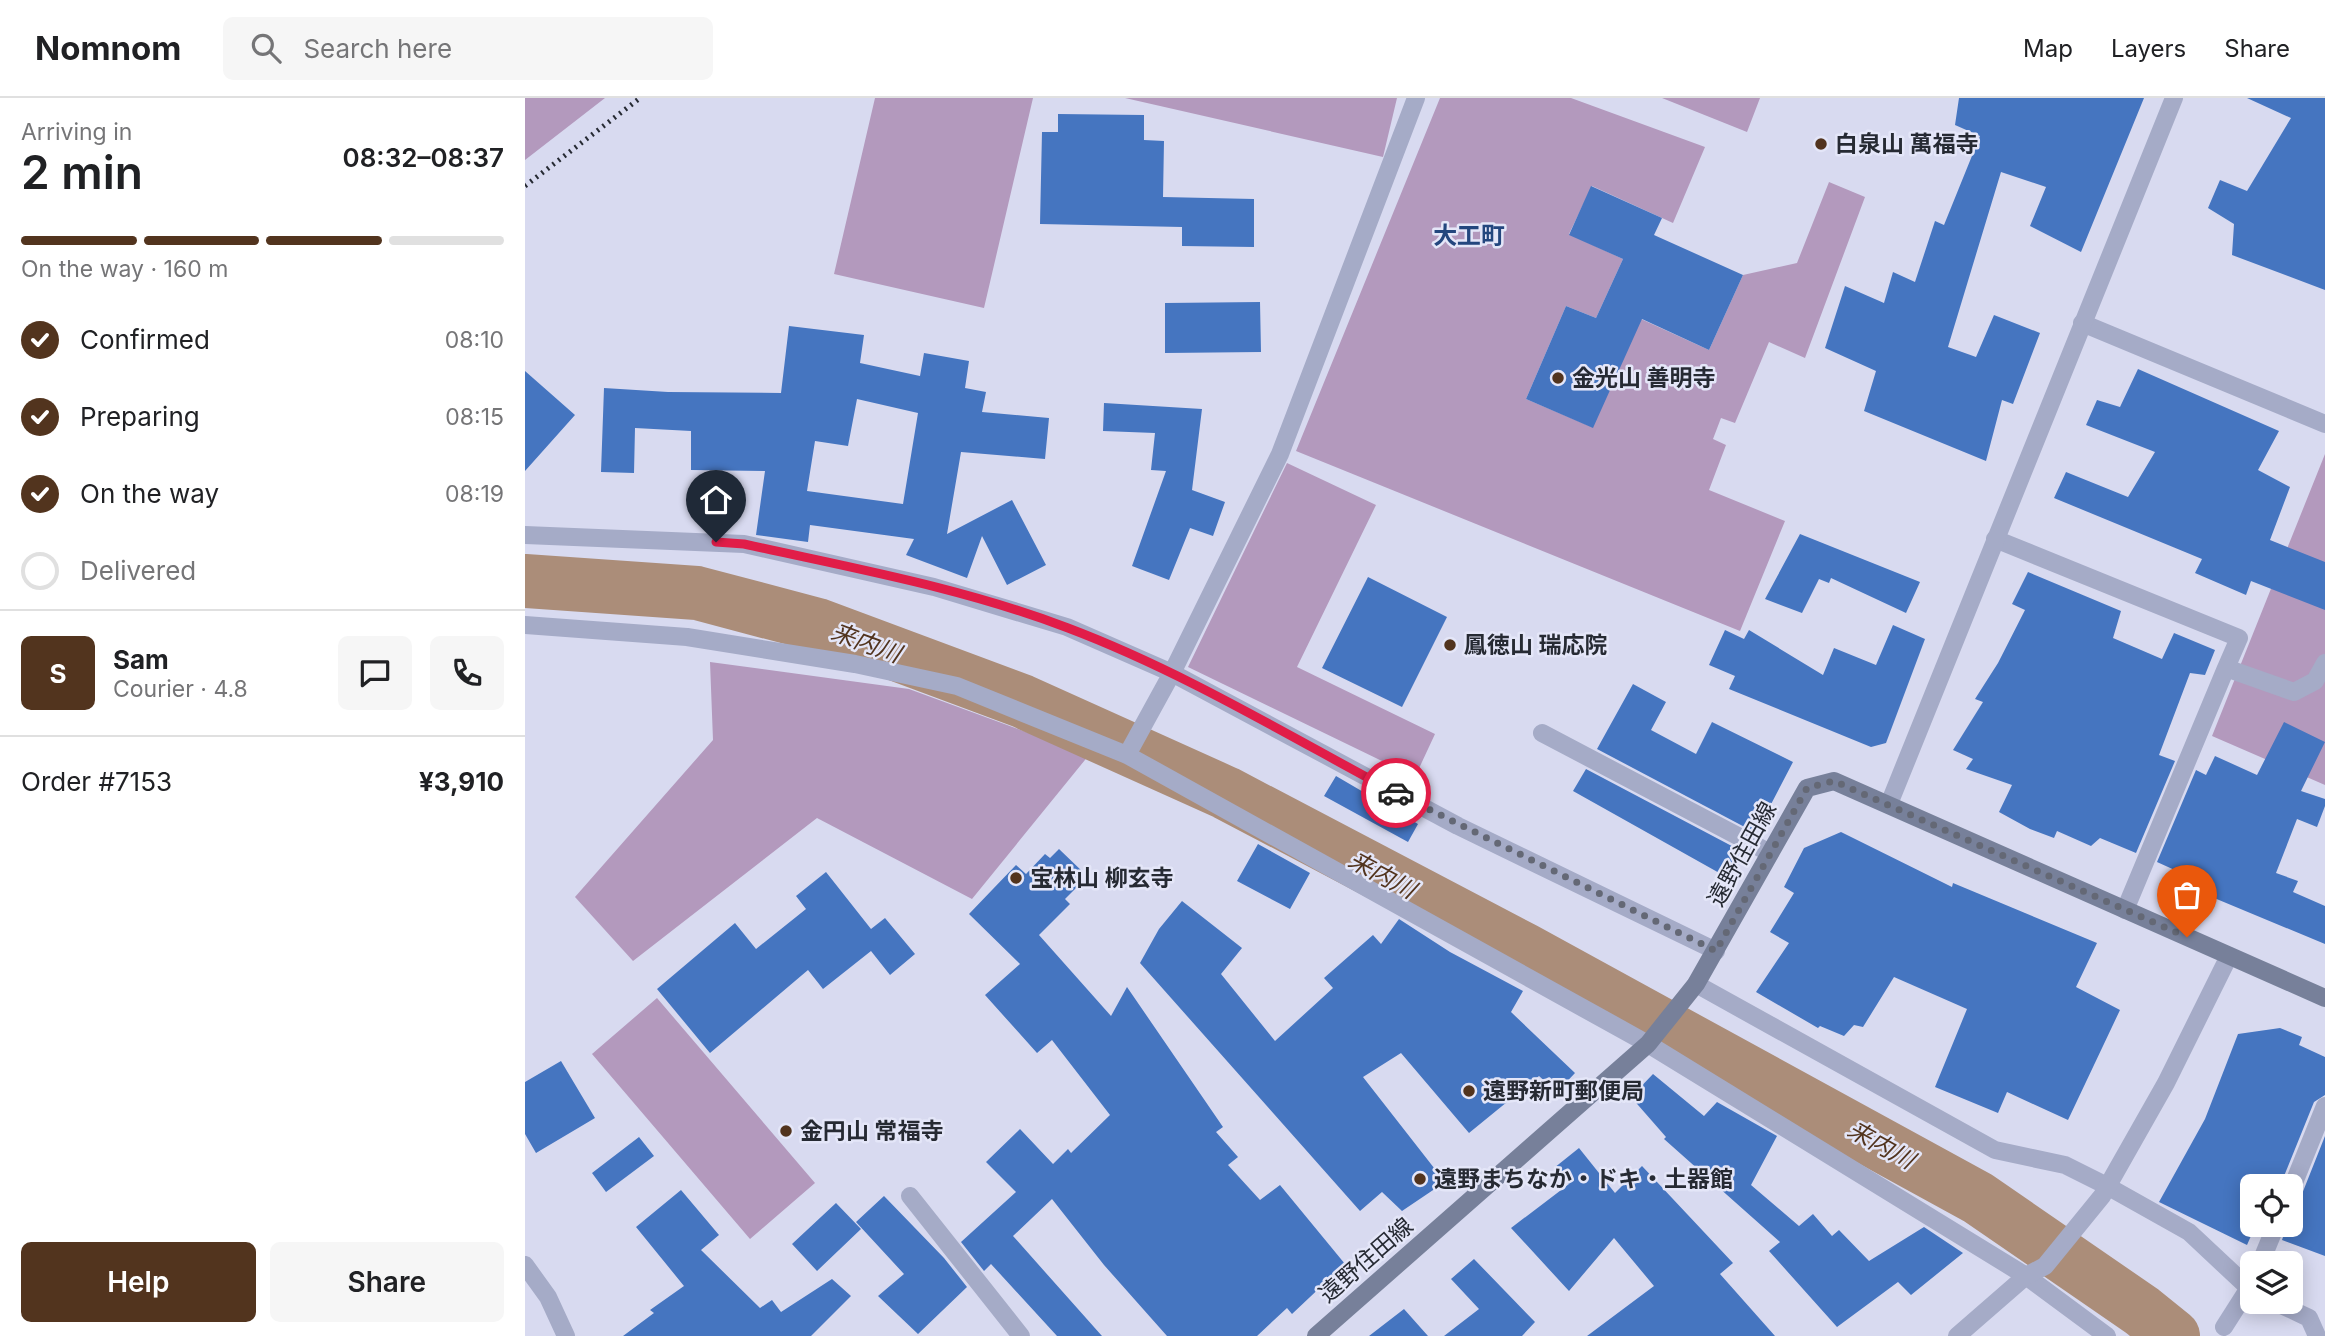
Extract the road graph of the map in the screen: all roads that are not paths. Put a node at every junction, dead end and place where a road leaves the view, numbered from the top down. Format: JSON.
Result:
{"nodes":[{"id":1,"x":1416,"y":98,"type":"edge"},
{"id":2,"x":2174,"y":98,"type":"edge"},
{"id":3,"x":2082,"y":323,"type":"junction"},
{"id":4,"x":2325,"y":424,"type":"edge"},
{"id":5,"x":525,"y":535,"type":"edge"},
{"id":6,"x":1995,"y":539,"type":"junction"},
{"id":7,"x":525,"y":625,"type":"edge"},
{"id":8,"x":2325,"y":663,"type":"edge"},
{"id":9,"x":2226,"y":668,"type":"junction"},
{"id":10,"x":1173,"y":673,"type":"junction"},
{"id":11,"x":1542,"y":733,"type":"dead end"},
{"id":12,"x":1127,"y":755,"type":"junction"},
{"id":13,"x":1889,"y":804,"type":"junction"},
{"id":14,"x":1770,"y":853,"type":"junction"},
{"id":15,"x":2125,"y":910,"type":"junction"},
{"id":16,"x":1716,"y":951,"type":"junction"},
{"id":17,"x":2229,"y":956,"type":"junction"},
{"id":18,"x":1690,"y":991,"type":"junction"},
{"id":19,"x":2325,"y":998,"type":"edge"},
{"id":20,"x":1648,"y":1044,"type":"junction"},
{"id":21,"x":2325,"y":1106,"type":"edge"},
{"id":22,"x":2297,"y":1174,"type":"edge"},
{"id":23,"x":2105,"y":1191,"type":"junction"},
{"id":24,"x":910,"y":1196,"type":"dead end"},
{"id":25,"x":525,"y":1265,"type":"edge"},
{"id":26,"x":2026,"y":1276,"type":"junction"},
{"id":27,"x":2240,"y":1278,"type":"edge"},
{"id":28,"x":2240,"y":1304,"type":"edge"},
{"id":29,"x":2300,"y":1314,"type":"edge"},
{"id":30,"x":2221,"y":1331,"type":"edge"},
{"id":31,"x":566,"y":1336,"type":"edge"},
{"id":32,"x":1021,"y":1336,"type":"edge"},
{"id":33,"x":1316,"y":1336,"type":"edge"},
{"id":34,"x":1957,"y":1336,"type":"edge"},
{"id":35,"x":2108,"y":1336,"type":"edge"},
{"id":36,"x":2317,"y":1336,"type":"edge"}],
"edges":[{"from":1,"to":10,"type":"street"},
{"from":2,"to":3,"type":"street"},
{"from":3,"to":4,"type":"street"},
{"from":3,"to":6,"type":"street"},
{"from":5,"to":10,"type":"street"},
{"from":6,"to":9,"type":"street"},
{"from":6,"to":13,"type":"street"},
{"from":7,"to":12,"type":"street"},
{"from":8,"to":9,"type":"street"},
{"from":9,"to":15,"type":"street"},
{"from":10,"to":12,"type":"street"},
{"from":10,"to":16,"type":"street"},
{"from":11,"to":14,"type":"street"},
{"from":12,"to":20,"type":"street"},
{"from":13,"to":14,"type":"main road","name":"遠野住田線"},
{"from":13,"to":15,"type":"main road","name":"遠野住田線"},
{"from":14,"to":16,"type":"main road","name":"遠野住田線"},
{"from":15,"to":17,"type":"main road","name":"遠野住田線"},
{"from":16,"to":18,"type":"main road","name":"遠野住田線"},
{"from":17,"to":19,"type":"main road","name":"遠野住田線"},
{"from":17,"to":23,"type":"street"},
{"from":18,"to":20,"type":"main road","name":"遠野住田線"},
{"from":18,"to":23,"type":"street"},
{"from":20,"to":26,"type":"street"},
{"from":20,"to":33,"type":"main road","name":"遠野住田線"},
{"from":21,"to":22,"type":"street"},
{"from":23,"to":26,"type":"street"},
{"from":23,"to":27,"type":"street"},
{"from":24,"to":32,"type":"street"},
{"from":25,"to":31,"type":"street"},
{"from":26,"to":34,"type":"street"},
{"from":26,"to":35,"type":"street"},
{"from":28,"to":30,"type":"street"},
{"from":29,"to":36,"type":"street"}]}
